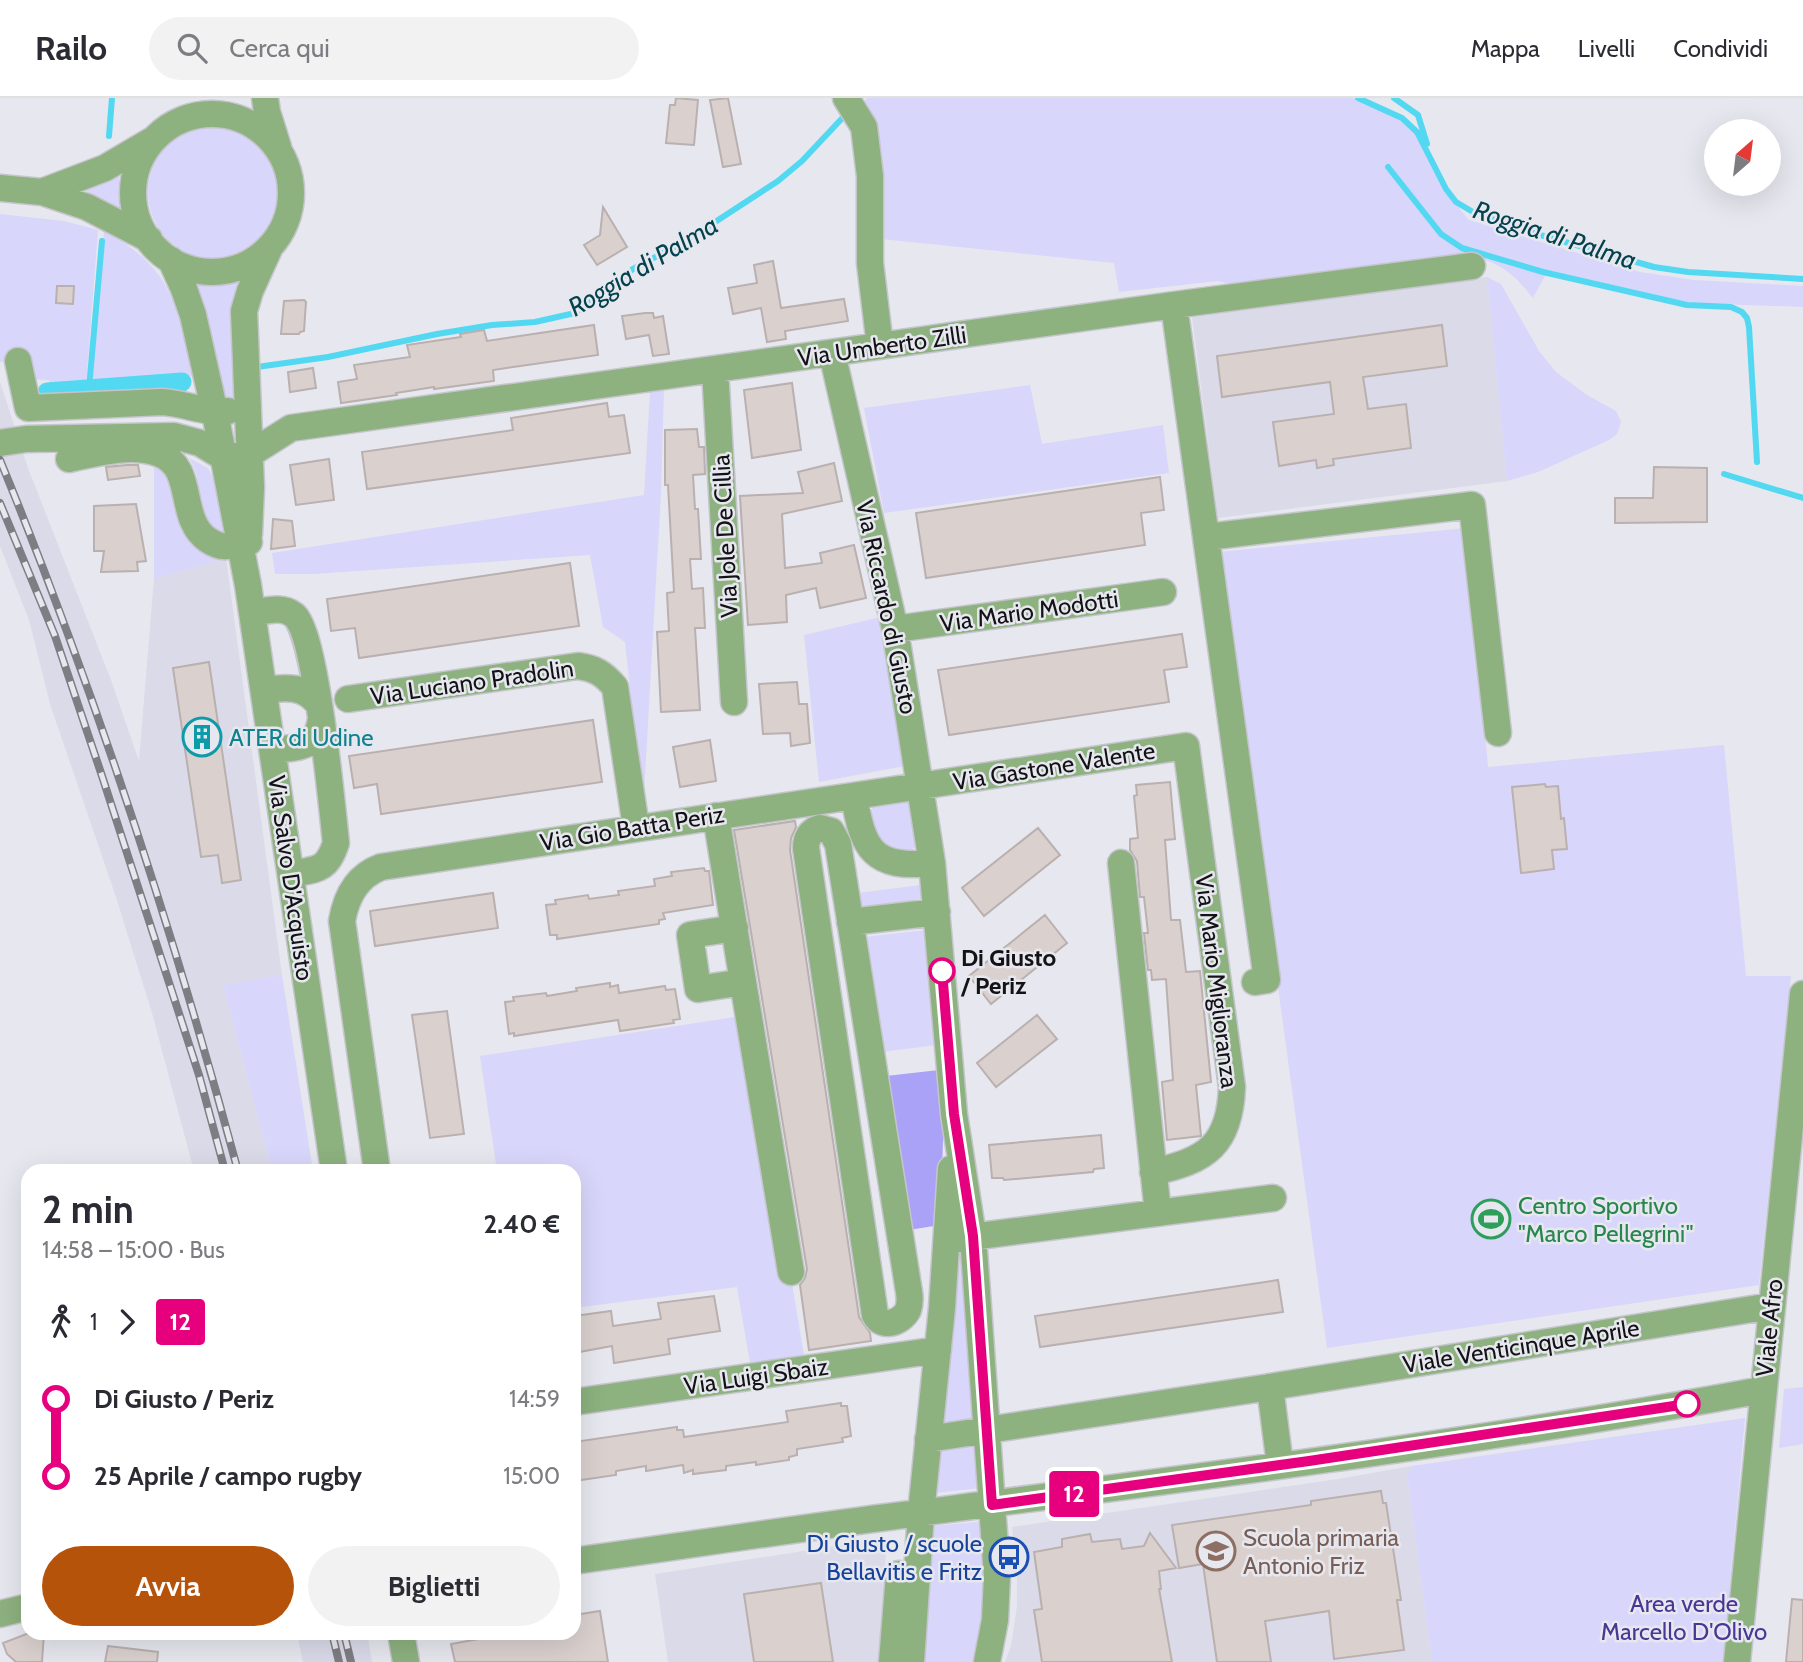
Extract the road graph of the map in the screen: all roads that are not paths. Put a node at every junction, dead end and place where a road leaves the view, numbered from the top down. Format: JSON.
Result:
{"nodes":[{"id":1,"x":206,"y":98,"type":"edge"},
{"id":2,"x":265,"y":98,"type":"edge"},
{"id":3,"x":850,"y":104,"type":"edge"},
{"id":4,"x":179,"y":122,"type":"junction"},
{"id":5,"x":154,"y":140,"type":"junction"},
{"id":6,"x":280,"y":152,"type":"junction"},
{"id":7,"x":0,"y":188,"type":"edge"},
{"id":8,"x":42,"y":192,"type":"junction"},
{"id":9,"x":149,"y":239,"type":"junction"},
{"id":10,"x":270,"y":247,"type":"junction"},
{"id":11,"x":171,"y":260,"type":"junction"},
{"id":12,"x":1472,"y":266,"type":"dead end"},
{"id":13,"x":1174,"y":305,"type":"junction"},
{"id":14,"x":880,"y":346,"type":"junction"},
{"id":15,"x":832,"y":353,"type":"junction"},
{"id":16,"x":18,"y":361,"type":"dead end"},
{"id":17,"x":715,"y":369,"type":"junction"},
{"id":18,"x":247,"y":409,"type":"junction"},
{"id":19,"x":215,"y":413,"type":"junction"},
{"id":20,"x":291,"y":428,"type":"junction"},
{"id":21,"x":174,"y":436,"type":"junction"},
{"id":22,"x":0,"y":443,"type":"edge"},
{"id":23,"x":250,"y":454,"type":"junction"},
{"id":24,"x":223,"y":457,"type":"junction"},
{"id":25,"x":69,"y":459,"type":"dead end"},
{"id":26,"x":1207,"y":537,"type":"junction"},
{"id":27,"x":245,"y":543,"type":"junction"},
{"id":28,"x":1163,"y":593,"type":"dead end"},
{"id":29,"x":252,"y":612,"type":"junction"},
{"id":30,"x":895,"y":629,"type":"junction"},
{"id":31,"x":264,"y":690,"type":"junction"},
{"id":32,"x":348,"y":699,"type":"dead end"},
{"id":33,"x":734,"y":702,"type":"dead end"},
{"id":34,"x":320,"y":712,"type":"junction"},
{"id":35,"x":1498,"y":733,"type":"dead end"},
{"id":36,"x":1186,"y":746,"type":"joint"},
{"id":37,"x":272,"y":750,"type":"junction"},
{"id":38,"x":922,"y":786,"type":"junction"},
{"id":39,"x":855,"y":796,"type":"junction"},
{"id":40,"x":716,"y":816,"type":"junction"},
{"id":41,"x":636,"y":827,"type":"junction"},
{"id":42,"x":933,"y":863,"type":"junction"},
{"id":43,"x":1121,"y":863,"type":"dead end"},
{"id":44,"x":291,"y":874,"type":"junction"},
{"id":45,"x":937,"y":912,"type":"junction"},
{"id":46,"x":850,"y":922,"type":"junction"},
{"id":47,"x":735,"y":929,"type":"junction"},
{"id":48,"x":743,"y":982,"type":"junction"},
{"id":49,"x":1255,"y":982,"type":"dead end"},
{"id":50,"x":1803,"y":994,"type":"edge"},
{"id":51,"x":333,"y":1164,"type":"edge"},
{"id":52,"x":376,"y":1164,"type":"edge"},
{"id":53,"x":1153,"y":1172,"type":"junction"},
{"id":54,"x":1273,"y":1198,"type":"dead end"},
{"id":55,"x":1158,"y":1213,"type":"junction"},
{"id":56,"x":960,"y":1238,"type":"junction"},
{"id":57,"x":791,"y":1272,"type":"dead end"},
{"id":58,"x":1771,"y":1306,"type":"junction"},
{"id":59,"x":938,"y":1350,"type":"junction"},
{"id":60,"x":1270,"y":1387,"type":"junction"},
{"id":61,"x":1762,"y":1390,"type":"junction"},
{"id":62,"x":581,"y":1401,"type":"edge"},
{"id":63,"x":986,"y":1429,"type":"junction"},
{"id":64,"x":928,"y":1439,"type":"junction"},
{"id":65,"x":1280,"y":1465,"type":"junction"},
{"id":66,"x":992,"y":1505,"type":"junction"},
{"id":67,"x":921,"y":1513,"type":"junction"},
{"id":68,"x":918,"y":1552,"type":"junction"},
{"id":69,"x":581,"y":1560,"type":"edge"},
{"id":70,"x":21,"y":1609,"type":"edge"},
{"id":71,"x":0,"y":1614,"type":"edge"},
{"id":72,"x":402,"y":1640,"type":"edge"},
{"id":73,"x":406,"y":1662,"type":"edge"},
{"id":74,"x":892,"y":1662,"type":"edge"},
{"id":75,"x":911,"y":1662,"type":"edge"},
{"id":76,"x":987,"y":1662,"type":"edge"},
{"id":77,"x":1737,"y":1662,"type":"edge"}],
"edges":[{"from":1,"to":4,"type":"street"},
{"from":2,"to":6,"type":"street"},
{"from":3,"to":14,"type":"street"},
{"from":4,"to":5,"type":"street"},
{"from":4,"to":6,"type":"street"},
{"from":5,"to":8,"type":"street"},
{"from":5,"to":9,"type":"street"},
{"from":6,"to":10,"type":"street"},
{"from":7,"to":8,"type":"street"},
{"from":8,"to":9,"type":"street"},
{"from":9,"to":11,"type":"street"},
{"from":10,"to":11,"type":"street"},
{"from":10,"to":18,"type":"street","name":"Via Salvo D'Acquisto"},
{"from":11,"to":19,"type":"street","name":"Via Salvo D'Acquisto"},
{"from":12,"to":13,"type":"street","name":"Via Umberto Zilli"},
{"from":13,"to":14,"type":"street","name":"Via Umberto Zilli"},
{"from":13,"to":26,"type":"street"},
{"from":14,"to":15,"type":"street","name":"Via Umberto Zilli"},
{"from":15,"to":17,"type":"street","name":"Via Umberto Zilli"},
{"from":15,"to":30,"type":"street","name":"Via Riccardo di Giusto"},
{"from":16,"to":19,"type":"street"},
{"from":17,"to":20,"type":"street","name":"Via Umberto Zilli"},
{"from":17,"to":33,"type":"street","name":"Via Jole De Cillia"},
{"from":18,"to":19,"type":"street"},
{"from":18,"to":20,"type":"street","name":"Via Umberto Zilli"},
{"from":18,"to":23,"type":"street","name":"Via Salvo D'Acquisto"},
{"from":19,"to":21,"type":"street"},
{"from":19,"to":24,"type":"street","name":"Via Salvo D'Acquisto"},
{"from":20,"to":23,"type":"street","name":"Via Umberto Zilli"},
{"from":21,"to":22,"type":"street"},
{"from":21,"to":24,"type":"street"},
{"from":23,"to":24,"type":"street"},
{"from":23,"to":27,"type":"street","name":"Via Salvo D'Acquisto"},
{"from":24,"to":27,"type":"street","name":"Via Salvo D'Acquisto"},
{"from":25,"to":27,"type":"street"},
{"from":26,"to":35,"type":"street"},
{"from":26,"to":49,"type":"street"},
{"from":27,"to":29,"type":"street","name":"Via Salvo D'Acquisto"},
{"from":28,"to":30,"type":"street","name":"Via Mario Modotti"},
{"from":29,"to":31,"type":"street","name":"Via Salvo D'Acquisto"},
{"from":29,"to":34,"type":"street"},
{"from":30,"to":38,"type":"street","name":"Via Riccardo di Giusto"},
{"from":31,"to":34,"type":"street"},
{"from":31,"to":37,"type":"street","name":"Via Salvo D'Acquisto"},
{"from":32,"to":41,"type":"street","name":"Via Luciano Pradolin"},
{"from":34,"to":37,"type":"street"},
{"from":34,"to":44,"type":"street"},
{"from":36,"to":38,"type":"street","name":"Via Gastone Valente"},
{"from":36,"to":53,"type":"street","name":"Via Mario Miglioranza"},
{"from":37,"to":44,"type":"street","name":"Via Salvo D'Acquisto"},
{"from":38,"to":39,"type":"street","name":"Via Gio Batta Periz"},
{"from":38,"to":42,"type":"street","name":"Via Riccardo di Giusto"},
{"from":39,"to":40,"type":"street","name":"Via Gio Batta Periz"},
{"from":39,"to":42,"type":"street"},
{"from":40,"to":41,"type":"street","name":"Via Gio Batta Periz"},
{"from":40,"to":47,"type":"street"},
{"from":41,"to":52,"type":"street","name":"Via Gio Batta Periz"},
{"from":42,"to":45,"type":"street","name":"Via Riccardo di Giusto"},
{"from":43,"to":53,"type":"street"},
{"from":44,"to":51,"type":"street","name":"Via Salvo D'Acquisto"},
{"from":45,"to":46,"type":"street"},
{"from":45,"to":56,"type":"street","name":"Via Riccardo di Giusto"},
{"from":46,"to":46,"type":"street"},
{"from":47,"to":48,"type":"street"},
{"from":47,"to":48,"type":"street"},
{"from":48,"to":57,"type":"street"},
{"from":50,"to":58,"type":"street","name":"Viale Afro"},
{"from":53,"to":55,"type":"street"},
{"from":54,"to":55,"type":"street"},
{"from":55,"to":56,"type":"street"},
{"from":56,"to":59,"type":"street","name":"Via Riccardo di Giusto"},
{"from":56,"to":63,"type":"street","name":"Via Riccardo di Giusto"},
{"from":58,"to":60,"type":"street","name":"Viale Venticinque Aprile"},
{"from":58,"to":61,"type":"street","name":"Viale Afro"},
{"from":59,"to":62,"type":"street","name":"Via Luigi Sbaiz"},
{"from":59,"to":64,"type":"street","name":"Via Riccardo di Giusto"},
{"from":60,"to":63,"type":"street","name":"Viale Venticinque Aprile"},
{"from":60,"to":65,"type":"street"},
{"from":61,"to":65,"type":"street"},
{"from":61,"to":77,"type":"street","name":"Viale Afro"},
{"from":63,"to":64,"type":"street"},
{"from":63,"to":66,"type":"street","name":"Via Riccardo di Giusto"},
{"from":64,"to":67,"type":"street","name":"Via Riccardo di Giusto"},
{"from":65,"to":66,"type":"street"},
{"from":66,"to":67,"type":"street"},
{"from":66,"to":76,"type":"street","name":"Via Riccardo di Giusto"},
{"from":67,"to":68,"type":"street","name":"Via Riccardo di Giusto"},
{"from":67,"to":69,"type":"street"},
{"from":68,"to":74,"type":"street"},
{"from":68,"to":75,"type":"street","name":"Via Riccardo di Giusto"},
{"from":70,"to":71,"type":"street"},
{"from":72,"to":73,"type":"street"}]}
